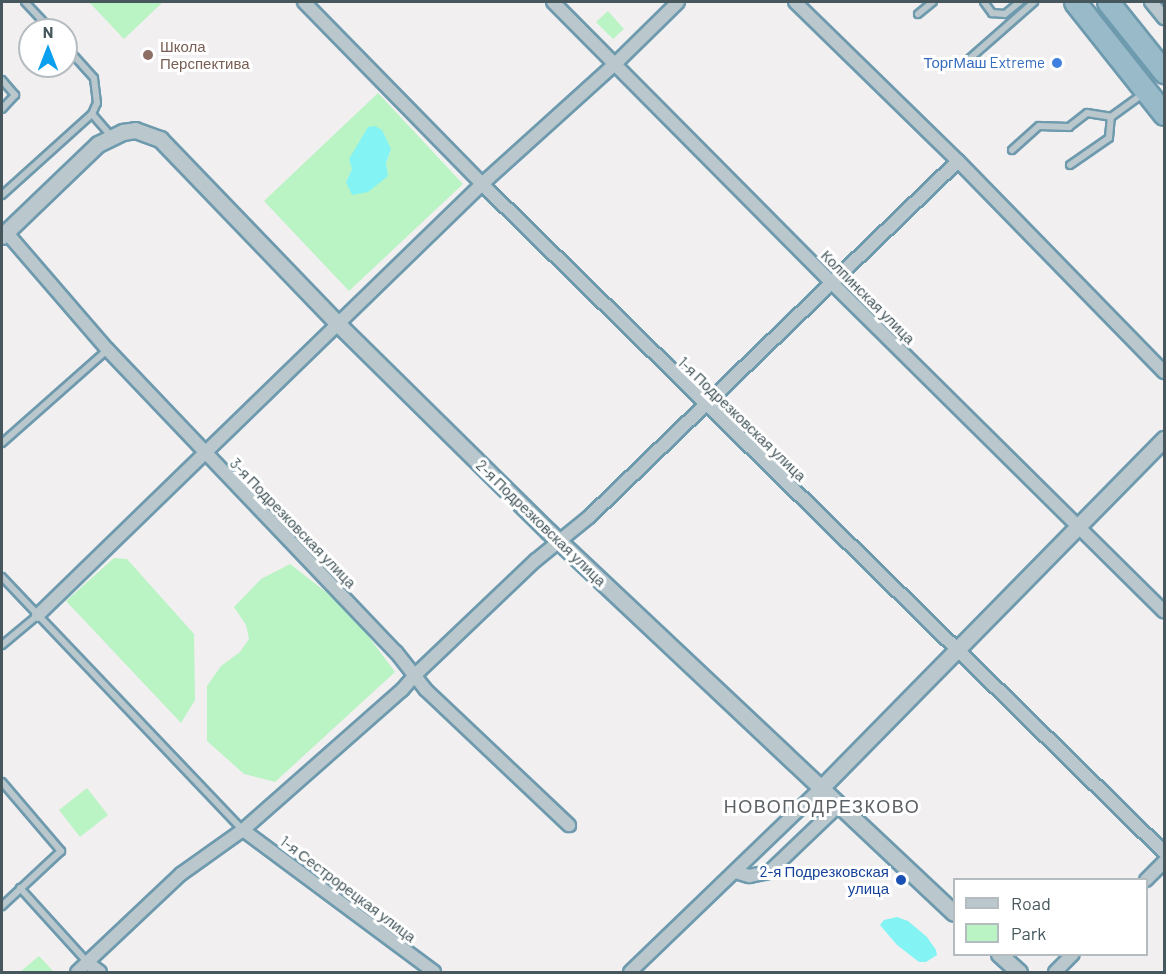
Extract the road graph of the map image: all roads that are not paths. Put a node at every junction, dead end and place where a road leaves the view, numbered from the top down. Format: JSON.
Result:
{"nodes":[{"id":1,"x":25,"y":2,"type":"edge"},
{"id":2,"x":304,"y":2,"type":"edge"},
{"id":3,"x":553,"y":2,"type":"edge"},
{"id":4,"x":678,"y":2,"type":"edge"},
{"id":5,"x":795,"y":2,"type":"edge"},
{"id":6,"x":933,"y":2,"type":"edge"},
{"id":7,"x":984,"y":2,"type":"edge"},
{"id":8,"x":1020,"y":2,"type":"edge"},
{"id":9,"x":1034,"y":2,"type":"edge"},
{"id":10,"x":1075,"y":2,"type":"edge"},
{"id":11,"x":1108,"y":2,"type":"edge"},
{"id":12,"x":1151,"y":2,"type":"edge"},
{"id":13,"x":918,"y":14,"type":"dead end"},
{"id":14,"x":40,"y":18,"type":"edge"},
{"id":15,"x":1164,"y":18,"type":"edge"},
{"id":16,"x":78,"y":60,"type":"edge"},
{"id":17,"x":968,"y":60,"type":"dead end"},
{"id":18,"x":615,"y":64,"type":"junction"},
{"id":19,"x":1164,"y":72,"type":"edge"},
{"id":20,"x":2,"y":80,"type":"edge"},
{"id":21,"x":1146,"y":92,"type":"junction"},
{"id":22,"x":2,"y":109,"type":"edge"},
{"id":23,"x":92,"y":114,"type":"junction"},
{"id":24,"x":1164,"y":114,"type":"edge"},
{"id":25,"x":1112,"y":117,"type":"junction"},
{"id":26,"x":111,"y":136,"type":"junction"},
{"id":27,"x":1012,"y":150,"type":"dead end"},
{"id":28,"x":958,"y":161,"type":"junction"},
{"id":29,"x":1070,"y":165,"type":"dead end"},
{"id":30,"x":482,"y":184,"type":"junction"},
{"id":31,"x":2,"y":195,"type":"edge"},
{"id":32,"x":4,"y":234,"type":"edge"},
{"id":33,"x":832,"y":283,"type":"junction"},
{"id":34,"x":337,"y":323,"type":"junction"},
{"id":35,"x":107,"y":349,"type":"junction"},
{"id":36,"x":1164,"y":372,"type":"edge"},
{"id":37,"x":706,"y":404,"type":"junction"},
{"id":38,"x":1164,"y":440,"type":"edge"},
{"id":39,"x":2,"y":443,"type":"edge"},
{"id":40,"x":204,"y":451,"type":"junction"},
{"id":41,"x":1078,"y":526,"type":"junction"},
{"id":42,"x":559,"y":542,"type":"junction"},
{"id":43,"x":2,"y":577,"type":"edge"},
{"id":44,"x":1164,"y":612,"type":"edge"},
{"id":45,"x":38,"y":615,"type":"junction"},
{"id":46,"x":2,"y":645,"type":"edge"},
{"id":47,"x":957,"y":647,"type":"junction"},
{"id":48,"x":414,"y":676,"type":"junction"},
{"id":49,"x":2,"y":782,"type":"edge"},
{"id":50,"x":820,"y":789,"type":"junction"},
{"id":51,"x":839,"y":805,"type":"junction"},
{"id":52,"x":568,"y":825,"type":"dead end"},
{"id":53,"x":243,"y":830,"type":"junction"},
{"id":54,"x":1164,"y":852,"type":"edge"},
{"id":55,"x":1164,"y":862,"type":"edge"},
{"id":56,"x":735,"y":872,"type":"junction"},
{"id":57,"x":1148,"y":878,"type":"edge"},
{"id":58,"x":20,"y":888,"type":"junction"},
{"id":59,"x":2,"y":906,"type":"edge"},
{"id":60,"x":953,"y":912,"type":"edge"},
{"id":61,"x":1001,"y":956,"type":"edge"},
{"id":62,"x":1071,"y":956,"type":"edge"},
{"id":63,"x":87,"y":963,"type":"junction"},
{"id":64,"x":77,"y":972,"type":"edge"},
{"id":65,"x":100,"y":972,"type":"edge"},
{"id":66,"x":434,"y":972,"type":"edge"},
{"id":67,"x":630,"y":972,"type":"edge"},
{"id":68,"x":1019,"y":972,"type":"edge"},
{"id":69,"x":1055,"y":972,"type":"edge"}],
"edges":[{"from":1,"to":14,"type":"lane"},
{"from":2,"to":30,"type":"street","name":"1-я Подрезковская улица"},
{"from":3,"to":18,"type":"street","name":"Колпинская улица"},
{"from":4,"to":18,"type":"street"},
{"from":5,"to":28,"type":"street"},
{"from":6,"to":13,"type":"lane"},
{"from":7,"to":8,"type":"lane"},
{"from":9,"to":17,"type":"lane"},
{"from":10,"to":21,"type":"highway"},
{"from":11,"to":19,"type":"highway"},
{"from":12,"to":15,"type":"street"},
{"from":16,"to":23,"type":"lane"},
{"from":18,"to":30,"type":"street"},
{"from":18,"to":33,"type":"street","name":"Колпинская улица"},
{"from":20,"to":22,"type":"lane"},
{"from":21,"to":24,"type":"highway"},
{"from":21,"to":25,"type":"lane"},
{"from":23,"to":26,"type":"lane"},
{"from":23,"to":31,"type":"lane"},
{"from":25,"to":27,"type":"lane"},
{"from":25,"to":29,"type":"lane"},
{"from":26,"to":32,"type":"street"},
{"from":26,"to":34,"type":"street","name":"2-я Подрезковская улица"},
{"from":28,"to":33,"type":"street"},
{"from":28,"to":36,"type":"street"},
{"from":30,"to":34,"type":"street"},
{"from":30,"to":37,"type":"street","name":"1-я Подрезковская улица"},
{"from":32,"to":35,"type":"street","name":"3-я Подрезковская улица"},
{"from":33,"to":37,"type":"street"},
{"from":33,"to":41,"type":"street","name":"Колпинская улица"},
{"from":34,"to":40,"type":"street"},
{"from":34,"to":42,"type":"street","name":"2-я Подрезковская улица"},
{"from":35,"to":39,"type":"lane"},
{"from":35,"to":40,"type":"street","name":"3-я Подрезковская улица"},
{"from":37,"to":42,"type":"street"},
{"from":37,"to":47,"type":"street","name":"1-я Подрезковская улица"},
{"from":38,"to":41,"type":"street"},
{"from":40,"to":45,"type":"street"},
{"from":40,"to":48,"type":"street","name":"3-я Подрезковская улица"},
{"from":41,"to":44,"type":"street","name":"Колпинская улица"},
{"from":41,"to":47,"type":"street"},
{"from":42,"to":48,"type":"street"},
{"from":42,"to":50,"type":"street","name":"2-я Подрезковская улица"},
{"from":43,"to":45,"type":"lane"},
{"from":45,"to":46,"type":"lane"},
{"from":45,"to":53,"type":"lane"},
{"from":47,"to":50,"type":"street"},
{"from":47,"to":54,"type":"street","name":"1-я Подрезковская улица"},
{"from":48,"to":52,"type":"street","name":"3-я Подрезковская улица"},
{"from":48,"to":53,"type":"street"},
{"from":49,"to":58,"type":"lane"},
{"from":50,"to":51,"type":"street","name":"2-я Подрезковская улица"},
{"from":50,"to":56,"type":"street"},
{"from":51,"to":56,"type":"street"},
{"from":51,"to":60,"type":"street","name":"2-я Подрезковская улица"},
{"from":53,"to":63,"type":"street"},
{"from":53,"to":66,"type":"street","name":"1-я Сестрорецкая улица"},
{"from":55,"to":57,"type":"street"},
{"from":56,"to":67,"type":"street"},
{"from":58,"to":59,"type":"lane"},
{"from":58,"to":63,"type":"lane"},
{"from":61,"to":68,"type":"street"},
{"from":62,"to":69,"type":"street"},
{"from":63,"to":64,"type":"street"},
{"from":63,"to":65,"type":"street"}]}
